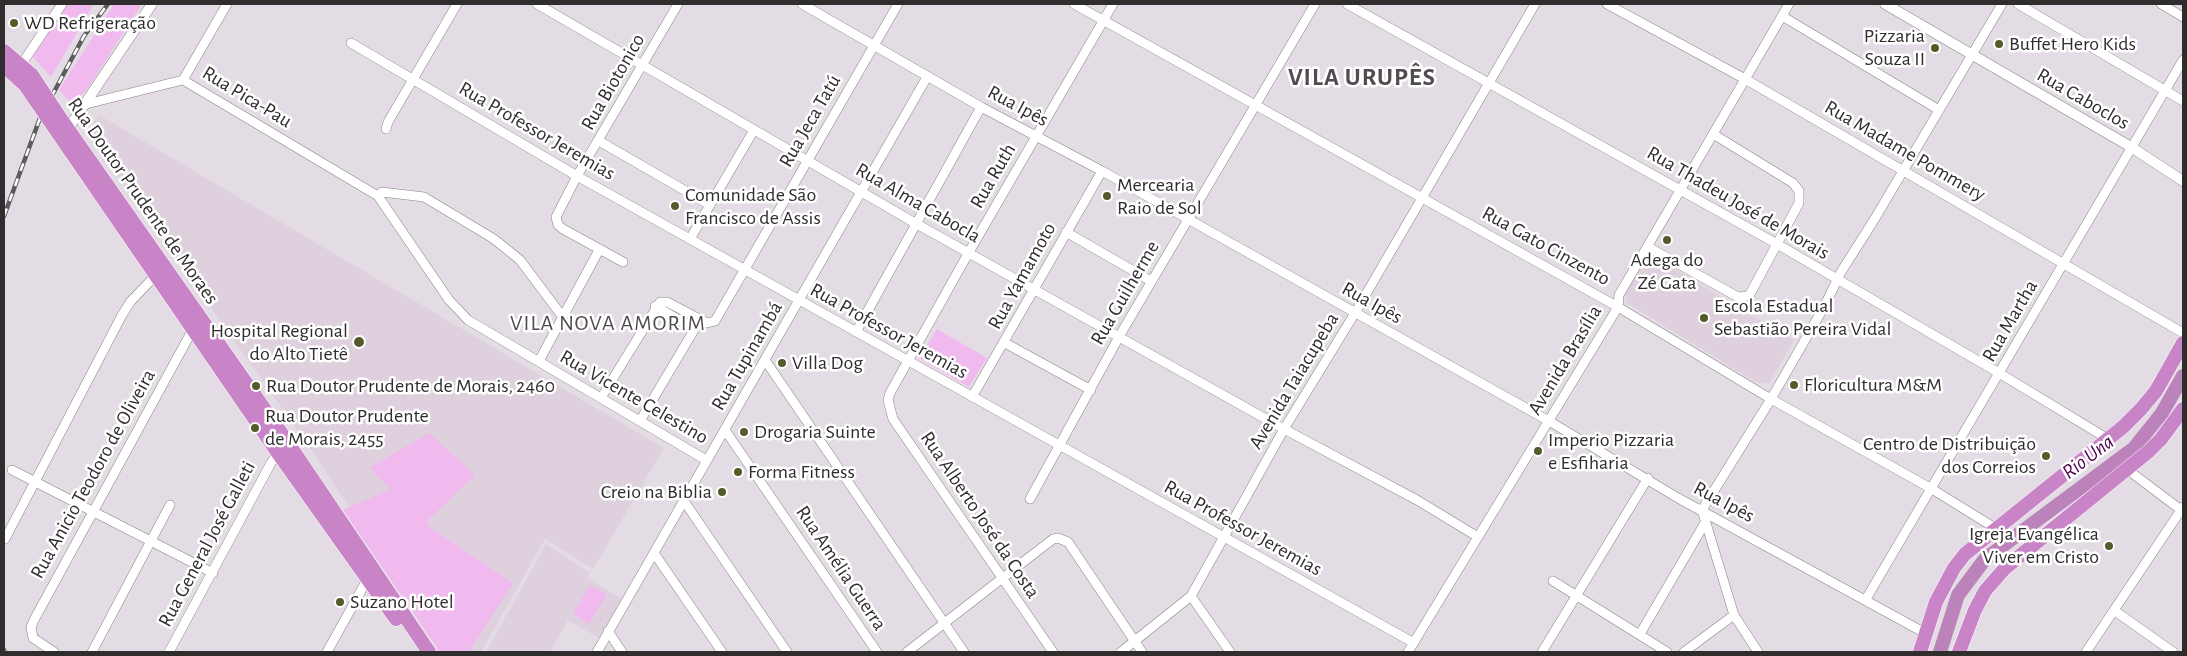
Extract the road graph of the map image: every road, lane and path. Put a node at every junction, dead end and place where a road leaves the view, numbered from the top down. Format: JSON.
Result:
{"nodes":[{"id":1,"x":152,"y":4,"type":"edge"},
{"id":2,"x":227,"y":4,"type":"edge"},
{"id":3,"x":457,"y":4,"type":"edge"},
{"id":4,"x":537,"y":4,"type":"edge"},
{"id":5,"x":678,"y":4,"type":"edge"},
{"id":6,"x":802,"y":4,"type":"edge"},
{"id":7,"x":898,"y":4,"type":"edge"},
{"id":8,"x":1074,"y":4,"type":"edge"},
{"id":9,"x":1113,"y":4,"type":"edge"},
{"id":10,"x":1315,"y":4,"type":"edge"},
{"id":11,"x":1347,"y":4,"type":"edge"},
{"id":12,"x":1535,"y":4,"type":"edge"},
{"id":13,"x":1607,"y":4,"type":"edge"},
{"id":14,"x":1789,"y":4,"type":"edge"},
{"id":15,"x":1885,"y":4,"type":"edge"},
{"id":16,"x":2002,"y":4,"type":"edge"},
{"id":17,"x":2018,"y":4,"type":"edge"},
{"id":18,"x":2161,"y":4,"type":"edge"},
{"id":19,"x":59,"y":5,"type":"edge"},
{"id":20,"x":1782,"y":16,"type":"junction"},
{"id":21,"x":2183,"y":17,"type":"edge"},
{"id":22,"x":1104,"y":20,"type":"junction"},
{"id":23,"x":352,"y":43,"type":"dead end"},
{"id":24,"x":874,"y":46,"type":"junction"},
{"id":25,"x":4,"y":51,"type":"edge"},
{"id":26,"x":1972,"y":54,"type":"junction"},
{"id":27,"x":2183,"y":60,"type":"edge"},
{"id":28,"x":644,"y":65,"type":"junction"},
{"id":29,"x":10,"y":68,"type":"edge"},
{"id":30,"x":927,"y":77,"type":"junction"},
{"id":31,"x":414,"y":79,"type":"junction"},
{"id":32,"x":1745,"y":79,"type":"junction"},
{"id":33,"x":183,"y":80,"type":"junction"},
{"id":34,"x":1488,"y":83,"type":"junction"},
{"id":35,"x":2166,"y":90,"type":"junction"},
{"id":36,"x":2183,"y":101,"type":"edge"},
{"id":37,"x":86,"y":104,"type":"junction"},
{"id":38,"x":1255,"y":104,"type":"junction"},
{"id":39,"x":981,"y":107,"type":"junction"},
{"id":40,"x":1939,"y":110,"type":"junction"},
{"id":41,"x":63,"y":128,"type":"junction"},
{"id":42,"x":386,"y":129,"type":"dead end"},
{"id":43,"x":754,"y":130,"type":"junction"},
{"id":44,"x":1713,"y":134,"type":"junction"},
{"id":45,"x":1036,"y":136,"type":"junction"},
{"id":46,"x":598,"y":141,"type":"junction"},
{"id":47,"x":2131,"y":147,"type":"junction"},
{"id":48,"x":807,"y":160,"type":"junction"},
{"id":49,"x":1904,"y":170,"type":"junction"},
{"id":50,"x":1102,"y":171,"type":"junction"},
{"id":51,"x":577,"y":176,"type":"junction"},
{"id":52,"x":2183,"y":181,"type":"edge"},
{"id":53,"x":1680,"y":190,"type":"junction"},
{"id":54,"x":862,"y":191,"type":"junction"},
{"id":55,"x":378,"y":196,"type":"junction"},
{"id":56,"x":1422,"y":197,"type":"junction"},
{"id":57,"x":710,"y":205,"type":"junction"},
{"id":58,"x":1187,"y":219,"type":"junction"},
{"id":59,"x":915,"y":223,"type":"junction"},
{"id":60,"x":1066,"y":232,"type":"junction"},
{"id":61,"x":690,"y":239,"type":"junction"},
{"id":62,"x":1777,"y":244,"type":"junction"},
{"id":63,"x":1648,"y":247,"type":"junction"},
{"id":64,"x":599,"y":250,"type":"junction"},
{"id":65,"x":969,"y":252,"type":"junction"},
{"id":66,"x":623,"y":262,"type":"dead end"},
{"id":67,"x":2064,"y":262,"type":"junction"},
{"id":68,"x":744,"y":269,"type":"junction"},
{"id":69,"x":157,"y":274,"type":"junction"},
{"id":70,"x":1836,"y":280,"type":"junction"},
{"id":71,"x":1151,"y":281,"type":"junction"},
{"id":72,"x":1034,"y":289,"type":"junction"},
{"id":73,"x":799,"y":300,"type":"junction"},
{"id":74,"x":655,"y":306,"type":"junction"},
{"id":75,"x":1618,"y":307,"type":"junction"},
{"id":76,"x":1355,"y":313,"type":"junction"},
{"id":77,"x":562,"y":316,"type":"junction"},
{"id":78,"x":700,"y":320,"type":"junction"},
{"id":79,"x":193,"y":329,"type":"junction"},
{"id":80,"x":695,"y":329,"type":"junction"},
{"id":81,"x":856,"y":332,"type":"junction"},
{"id":82,"x":2183,"y":333,"type":"edge"},
{"id":83,"x":1120,"y":335,"type":"junction"},
{"id":84,"x":2183,"y":343,"type":"edge"},
{"id":85,"x":1004,"y":344,"type":"junction"},
{"id":86,"x":765,"y":360,"type":"junction"},
{"id":87,"x":539,"y":361,"type":"junction"},
{"id":88,"x":908,"y":361,"type":"junction"},
{"id":89,"x":2000,"y":373,"type":"junction"},
{"id":90,"x":1091,"y":390,"type":"junction"},
{"id":91,"x":890,"y":393,"type":"joint"},
{"id":92,"x":972,"y":397,"type":"junction"},
{"id":93,"x":601,"y":398,"type":"junction"},
{"id":94,"x":1771,"y":399,"type":"junction"},
{"id":95,"x":2183,"y":409,"type":"edge"},
{"id":96,"x":640,"y":421,"type":"junction"},
{"id":97,"x":1548,"y":421,"type":"junction"},
{"id":98,"x":1284,"y":429,"type":"junction"},
{"id":99,"x":725,"y":430,"type":"junction"},
{"id":100,"x":2108,"y":438,"type":"junction"},
{"id":101,"x":1059,"y":446,"type":"junction"},
{"id":102,"x":284,"y":451,"type":"junction"},
{"id":103,"x":706,"y":460,"type":"junction"},
{"id":104,"x":12,"y":470,"type":"dead end"},
{"id":105,"x":2128,"y":470,"type":"junction"},
{"id":106,"x":1648,"y":478,"type":"junction"},
{"id":107,"x":36,"y":483,"type":"junction"},
{"id":108,"x":1932,"y":489,"type":"junction"},
{"id":109,"x":1030,"y":499,"type":"dead end"},
{"id":110,"x":684,"y":500,"type":"junction"},
{"id":111,"x":170,"y":505,"type":"dead end"},
{"id":112,"x":2182,"y":509,"type":"edge"},
{"id":113,"x":1702,"y":510,"type":"junction"},
{"id":114,"x":92,"y":511,"type":"junction"},
{"id":115,"x":1706,"y":521,"type":"junction"},
{"id":116,"x":1995,"y":528,"type":"junction"},
{"id":117,"x":1223,"y":537,"type":"junction"},
{"id":118,"x":1478,"y":537,"type":"junction"},
{"id":119,"x":5,"y":539,"type":"dead end"},
{"id":120,"x":150,"y":541,"type":"junction"},
{"id":121,"x":654,"y":553,"type":"junction"},
{"id":122,"x":213,"y":573,"type":"junction"},
{"id":123,"x":368,"y":578,"type":"junction"},
{"id":124,"x":1002,"y":579,"type":"junction"},
{"id":125,"x":1553,"y":581,"type":"dead end"},
{"id":126,"x":1577,"y":594,"type":"junction"},
{"id":127,"x":1191,"y":596,"type":"junction"},
{"id":128,"x":1866,"y":599,"type":"junction"},
{"id":129,"x":2115,"y":611,"type":"junction"},
{"id":130,"x":1734,"y":615,"type":"junction"},
{"id":131,"x":944,"y":624,"type":"junction"},
{"id":132,"x":608,"y":631,"type":"junction"},
{"id":133,"x":1925,"y":632,"type":"junction"},
{"id":134,"x":1640,"y":634,"type":"junction"},
{"id":135,"x":1135,"y":641,"type":"junction"},
{"id":136,"x":1414,"y":642,"type":"junction"},
{"id":137,"x":54,"y":652,"type":"edge"},
{"id":138,"x":92,"y":652,"type":"edge"},
{"id":139,"x":169,"y":652,"type":"edge"},
{"id":140,"x":327,"y":652,"type":"edge"},
{"id":141,"x":419,"y":652,"type":"edge"},
{"id":142,"x":429,"y":652,"type":"edge"},
{"id":143,"x":597,"y":652,"type":"edge"},
{"id":144,"x":622,"y":652,"type":"edge"},
{"id":145,"x":722,"y":652,"type":"edge"},
{"id":146,"x":787,"y":652,"type":"edge"},
{"id":147,"x":877,"y":652,"type":"edge"},
{"id":148,"x":907,"y":652,"type":"edge"},
{"id":149,"x":964,"y":652,"type":"edge"},
{"id":150,"x":1053,"y":652,"type":"edge"},
{"id":151,"x":1121,"y":652,"type":"edge"},
{"id":152,"x":1142,"y":652,"type":"edge"},
{"id":153,"x":1230,"y":652,"type":"edge"},
{"id":154,"x":1408,"y":652,"type":"edge"},
{"id":155,"x":1542,"y":652,"type":"edge"},
{"id":156,"x":1667,"y":652,"type":"edge"},
{"id":157,"x":1684,"y":652,"type":"edge"},
{"id":158,"x":1758,"y":652,"type":"edge"},
{"id":159,"x":1920,"y":652,"type":"edge"},
{"id":160,"x":1959,"y":652,"type":"edge"},
{"id":161,"x":2086,"y":652,"type":"edge"},
{"id":162,"x":2173,"y":652,"type":"edge"}],
"edges":[{"from":1,"to":37,"type":"street"},
{"from":2,"to":33,"type":"street"},
{"from":3,"to":31,"type":"street"},
{"from":4,"to":28,"type":"street","name":"Rua Alma Cabocla"},
{"from":5,"to":28,"type":"street","name":"Rua Biotonico"},
{"from":6,"to":24,"type":"street","name":"Rua Ipês"},
{"from":7,"to":24,"type":"street","name":"Rua Jeca Tatú"},
{"from":8,"to":22,"type":"street","name":"Rua Gato Cinzento"},
{"from":9,"to":22,"type":"street","name":"Rua Ruth"},
{"from":10,"to":38,"type":"street","name":"Rua Guilherme"},
{"from":11,"to":34,"type":"street","name":"Rua Thadeu José de Morais"},
{"from":12,"to":34,"type":"street","name":"Avenida Taiacupeba"},
{"from":13,"to":32,"type":"street","name":"Rua Madame Pommery"},
{"from":14,"to":20,"type":"street","name":"Avenida Brasília"},
{"from":15,"to":26,"type":"street","name":"Rua Caboclos"},
{"from":16,"to":26,"type":"street"},
{"from":17,"to":35,"type":"street"},
{"from":18,"to":21,"type":"street"},
{"from":19,"to":29,"type":"street"},
{"from":20,"to":32,"type":"street","name":"Avenida Brasília"},
{"from":20,"to":40,"type":"street"},
{"from":22,"to":38,"type":"street","name":"Rua Gato Cinzento"},
{"from":22,"to":45,"type":"street","name":"Rua Ruth"},
{"from":23,"to":31,"type":"street","name":"Rua Professor Jeremias"},
{"from":24,"to":30,"type":"street","name":"Rua Ipês"},
{"from":24,"to":48,"type":"street","name":"Rua Jeca Tatú"},
{"from":25,"to":29,"type":"highway","name":"Rua Doutor Prudente de Moraes"},
{"from":26,"to":40,"type":"street"},
{"from":26,"to":47,"type":"street","name":"Rua Caboclos"},
{"from":27,"to":35,"type":"street","name":"Rua Martha"},
{"from":28,"to":43,"type":"street","name":"Rua Alma Cabocla"},
{"from":28,"to":46,"type":"street","name":"Rua Biotonico"},
{"from":29,"to":41,"type":"highway","name":"Rua Doutor Prudente de Moraes","bridge":true},
{"from":30,"to":39,"type":"street","name":"Rua Ipês"},
{"from":30,"to":54,"type":"street","name":"Rua Tupinambá"},
{"from":31,"to":42,"type":"street"},
{"from":31,"to":51,"type":"street","name":"Rua Professor Jeremias"},
{"from":32,"to":44,"type":"street","name":"Avenida Brasília"},
{"from":32,"to":49,"type":"street","name":"Rua Madame Pommery"},
{"from":33,"to":37,"type":"street","name":"Rua Pica-Pau"},
{"from":33,"to":55,"type":"street","name":"Rua Pica-Pau"},
{"from":34,"to":53,"type":"street","name":"Rua Thadeu José de Morais"},
{"from":34,"to":56,"type":"street","name":"Avenida Taiacupeba"},
{"from":35,"to":36,"type":"street"},
{"from":35,"to":47,"type":"street","name":"Rua Martha"},
{"from":37,"to":41,"type":"street"},
{"from":38,"to":56,"type":"street","name":"Rua Gato Cinzento"},
{"from":38,"to":58,"type":"street","name":"Rua Guilherme"},
{"from":39,"to":45,"type":"street","name":"Rua Ipês"},
{"from":39,"to":59,"type":"street"},
{"from":40,"to":49,"type":"street"},
{"from":41,"to":69,"type":"highway","name":"Rua Doutor Prudente de Moraes"},
{"from":41,"to":102,"type":"highway","name":"Rua Doutor Prudente de Moraes"},
{"from":43,"to":48,"type":"street","name":"Rua Alma Cabocla"},
{"from":43,"to":57,"type":"street"},
{"from":44,"to":53,"type":"street","name":"Avenida Brasília"},
{"from":44,"to":62,"type":"street"},
{"from":45,"to":50,"type":"street","name":"Rua Ipês"},
{"from":45,"to":65,"type":"street","name":"Rua Ruth"},
{"from":46,"to":51,"type":"street","name":"Rua Biotonico"},
{"from":46,"to":57,"type":"street"},
{"from":47,"to":52,"type":"street","name":"Rua Caboclos"},
{"from":47,"to":67,"type":"street","name":"Rua Martha"},
{"from":48,"to":54,"type":"street","name":"Rua Alma Cabocla"},
{"from":48,"to":68,"type":"street","name":"Rua Jeca Tatú"},
{"from":49,"to":67,"type":"street","name":"Rua Madame Pommery"},
{"from":49,"to":70,"type":"street"},
{"from":50,"to":58,"type":"street","name":"Rua Ipês"},
{"from":50,"to":60,"type":"street","name":"Rua Yamamoto"},
{"from":51,"to":61,"type":"street","name":"Rua Professor Jeremias"},
{"from":51,"to":64,"type":"street","name":"Rua Biotonico"},
{"from":53,"to":62,"type":"street","name":"Rua Thadeu José de Morais"},
{"from":53,"to":63,"type":"street","name":"Avenida Brasília"},
{"from":54,"to":59,"type":"street","name":"Rua Alma Cabocla"},
{"from":54,"to":73,"type":"street","name":"Rua Tupinambá"},
{"from":55,"to":77,"type":"street"},
{"from":55,"to":87,"type":"street","name":"Rua Vicente Celestino"},
{"from":56,"to":75,"type":"street","name":"Rua Gato Cinzento"},
{"from":56,"to":76,"type":"street","name":"Avenida Taiacupeba"},
{"from":57,"to":61,"type":"street"},
{"from":58,"to":71,"type":"street","name":"Rua Guilherme"},
{"from":58,"to":76,"type":"street","name":"Rua Ipês"},
{"from":59,"to":65,"type":"street","name":"Rua Alma Cabocla"},
{"from":59,"to":81,"type":"street"},
{"from":60,"to":71,"type":"street"},
{"from":60,"to":72,"type":"street","name":"Rua Yamamoto"},
{"from":61,"to":68,"type":"street","name":"Rua Professor Jeremias"},
{"from":62,"to":63,"type":"street"},
{"from":62,"to":70,"type":"street","name":"Rua Thadeu José de Morais"},
{"from":63,"to":75,"type":"street","name":"Avenida Brasília"},
{"from":64,"to":66,"type":"street"},
{"from":64,"to":77,"type":"street"},
{"from":65,"to":72,"type":"street","name":"Rua Alma Cabocla"},
{"from":65,"to":88,"type":"street","name":"Rua Ruth"},
{"from":67,"to":82,"type":"street","name":"Rua Madame Pommery"},
{"from":67,"to":89,"type":"street","name":"Rua Martha"},
{"from":68,"to":73,"type":"street","name":"Rua Professor Jeremias"},
{"from":68,"to":78,"type":"street","name":"Rua Jeca Tatú"},
{"from":69,"to":79,"type":"highway","name":"Rua Doutor Prudente de Moraes"},
{"from":69,"to":107,"type":"street"},
{"from":70,"to":89,"type":"street","name":"Rua Thadeu José de Morais"},
{"from":70,"to":94,"type":"street"},
{"from":71,"to":83,"type":"street","name":"Rua Guilherme"},
{"from":72,"to":83,"type":"street","name":"Rua Alma Cabocla"},
{"from":72,"to":85,"type":"street","name":"Rua Yamamoto"},
{"from":73,"to":81,"type":"street","name":"Rua Professor Jeremias"},
{"from":73,"to":86,"type":"street","name":"Rua Tupinambá"},
{"from":74,"to":78,"type":"street"},
{"from":74,"to":80,"type":"street"},
{"from":74,"to":93,"type":"street"},
{"from":75,"to":94,"type":"street","name":"Rua Gato Cinzento"},
{"from":75,"to":97,"type":"street","name":"Avenida Brasília"},
{"from":76,"to":97,"type":"street","name":"Rua Ipês"},
{"from":76,"to":98,"type":"street","name":"Avenida Taiacupeba"},
{"from":77,"to":87,"type":"street"},
{"from":78,"to":80,"type":"street"},
{"from":79,"to":102,"type":"highway","name":"Rua Doutor Prudente de Moraes"},
{"from":79,"to":114,"type":"street","name":"Rua Anicio Teodoro de Oliveira"},
{"from":80,"to":96,"type":"street"},
{"from":81,"to":88,"type":"street","name":"Rua Professor Jeremias"},
{"from":83,"to":90,"type":"street","name":"Rua Guilherme"},
{"from":83,"to":98,"type":"street","name":"Rua Alma Cabocla"},
{"from":84,"to":100,"type":"highway"},
{"from":85,"to":90,"type":"street"},
{"from":85,"to":92,"type":"street","name":"Rua Yamamoto"},
{"from":86,"to":99,"type":"street","name":"Rua Tupinambá"},
{"from":86,"to":131,"type":"street"},
{"from":87,"to":93,"type":"street","name":"Rua Vicente Celestino"},
{"from":88,"to":91,"type":"street","name":"Rua Ruth"},
{"from":88,"to":92,"type":"street","name":"Rua Professor Jeremias"},
{"from":89,"to":100,"type":"street","name":"Rua Thadeu José de Morais"},
{"from":89,"to":108,"type":"street","name":"Rua Martha"},
{"from":90,"to":101,"type":"street","name":"Rua Guilherme"},
{"from":91,"to":124,"type":"street","name":"Rua Alberto José da Costa"},
{"from":92,"to":101,"type":"street","name":"Rua Professor Jeremias"},
{"from":93,"to":96,"type":"street","name":"Rua Vicente Celestino"},
{"from":94,"to":108,"type":"street","name":"Rua Gato Cinzento"},
{"from":94,"to":113,"type":"street"},
{"from":95,"to":105,"type":"highway"},
{"from":96,"to":103,"type":"street","name":"Rua Vicente Celestino"},
{"from":97,"to":106,"type":"street","name":"Rua Ipês"},
{"from":97,"to":118,"type":"street","name":"Avenida Brasília"},
{"from":98,"to":117,"type":"street","name":"Avenida Taiacupeba"},
{"from":98,"to":118,"type":"street","name":"Rua Alma Cabocla"},
{"from":99,"to":103,"type":"street","name":"Rua Tupinambá"},
{"from":99,"to":147,"type":"street","name":"Rua Amélia Guerra"},
{"from":100,"to":116,"type":"highway"},
{"from":101,"to":109,"type":"street","name":"Rua Guilherme"},
{"from":101,"to":117,"type":"street","name":"Rua Professor Jeremias"},
{"from":102,"to":122,"type":"street","name":"Rua General José Galleti"},
{"from":102,"to":123,"type":"highway","name":"Rua Doutor Prudente de Moraes"},
{"from":102,"to":142,"type":"highway","name":"Rua Doutor Prudente de Moraes"},
{"from":103,"to":110,"type":"street","name":"Rua Tupinambá"},
{"from":104,"to":107,"type":"street"},
{"from":105,"to":112,"type":"street"},
{"from":105,"to":160,"type":"highway"},
{"from":106,"to":113,"type":"street","name":"Rua Ipês"},
{"from":106,"to":126,"type":"street"},
{"from":107,"to":114,"type":"street"},
{"from":107,"to":119,"type":"street"},
{"from":108,"to":116,"type":"street","name":"Rua Gato Cinzento"},
{"from":108,"to":128,"type":"street","name":"Rua Martha"},
{"from":110,"to":121,"type":"street","name":"Rua Tupinambá"},
{"from":110,"to":146,"type":"street"},
{"from":111,"to":120,"type":"street"},
{"from":112,"to":129,"type":"street"},
{"from":113,"to":115,"type":"street"},
{"from":113,"to":128,"type":"street","name":"Rua Ipês"},
{"from":114,"to":120,"type":"street"},
{"from":114,"to":137,"type":"street","name":"Rua Anicio Teodoro de Oliveira"},
{"from":115,"to":130,"type":"street"},
{"from":115,"to":134,"type":"street"},
{"from":116,"to":133,"type":"highway"},
{"from":117,"to":127,"type":"street","name":"Avenida Taiacupeba"},
{"from":117,"to":136,"type":"street","name":"Rua Professor Jeremias"},
{"from":118,"to":136,"type":"street","name":"Avenida Brasília"},
{"from":120,"to":122,"type":"street"},
{"from":120,"to":138,"type":"street"},
{"from":121,"to":132,"type":"street","name":"Rua Tupinambá"},
{"from":121,"to":145,"type":"street"},
{"from":122,"to":139,"type":"street","name":"Rua General José Galleti"},
{"from":123,"to":140,"type":"street"},
{"from":123,"to":141,"type":"highway","name":"Rua Doutor Prudente de Moraes"},
{"from":124,"to":131,"type":"street"},
{"from":124,"to":135,"type":"street"},
{"from":124,"to":150,"type":"street","name":"Rua Alberto José da Costa"},
{"from":125,"to":126,"type":"street"},
{"from":126,"to":134,"type":"street"},
{"from":126,"to":155,"type":"street"},
{"from":127,"to":135,"type":"street","name":"Avenida Taiacupeba"},
{"from":127,"to":153,"type":"street"},
{"from":128,"to":133,"type":"street","name":"Rua Ipês"},
{"from":129,"to":161,"type":"street"},
{"from":129,"to":162,"type":"street"},
{"from":130,"to":157,"type":"street"},
{"from":130,"to":158,"type":"street"},
{"from":131,"to":148,"type":"street"},
{"from":131,"to":149,"type":"street"},
{"from":132,"to":143,"type":"street","name":"Rua Tupinambá"},
{"from":132,"to":144,"type":"street"},
{"from":133,"to":159,"type":"highway"},
{"from":134,"to":156,"type":"street"},
{"from":135,"to":151,"type":"street","name":"Avenida Taiacupeba"},
{"from":135,"to":152,"type":"street"},
{"from":136,"to":154,"type":"street","name":"Avenida Brasília"}]}
